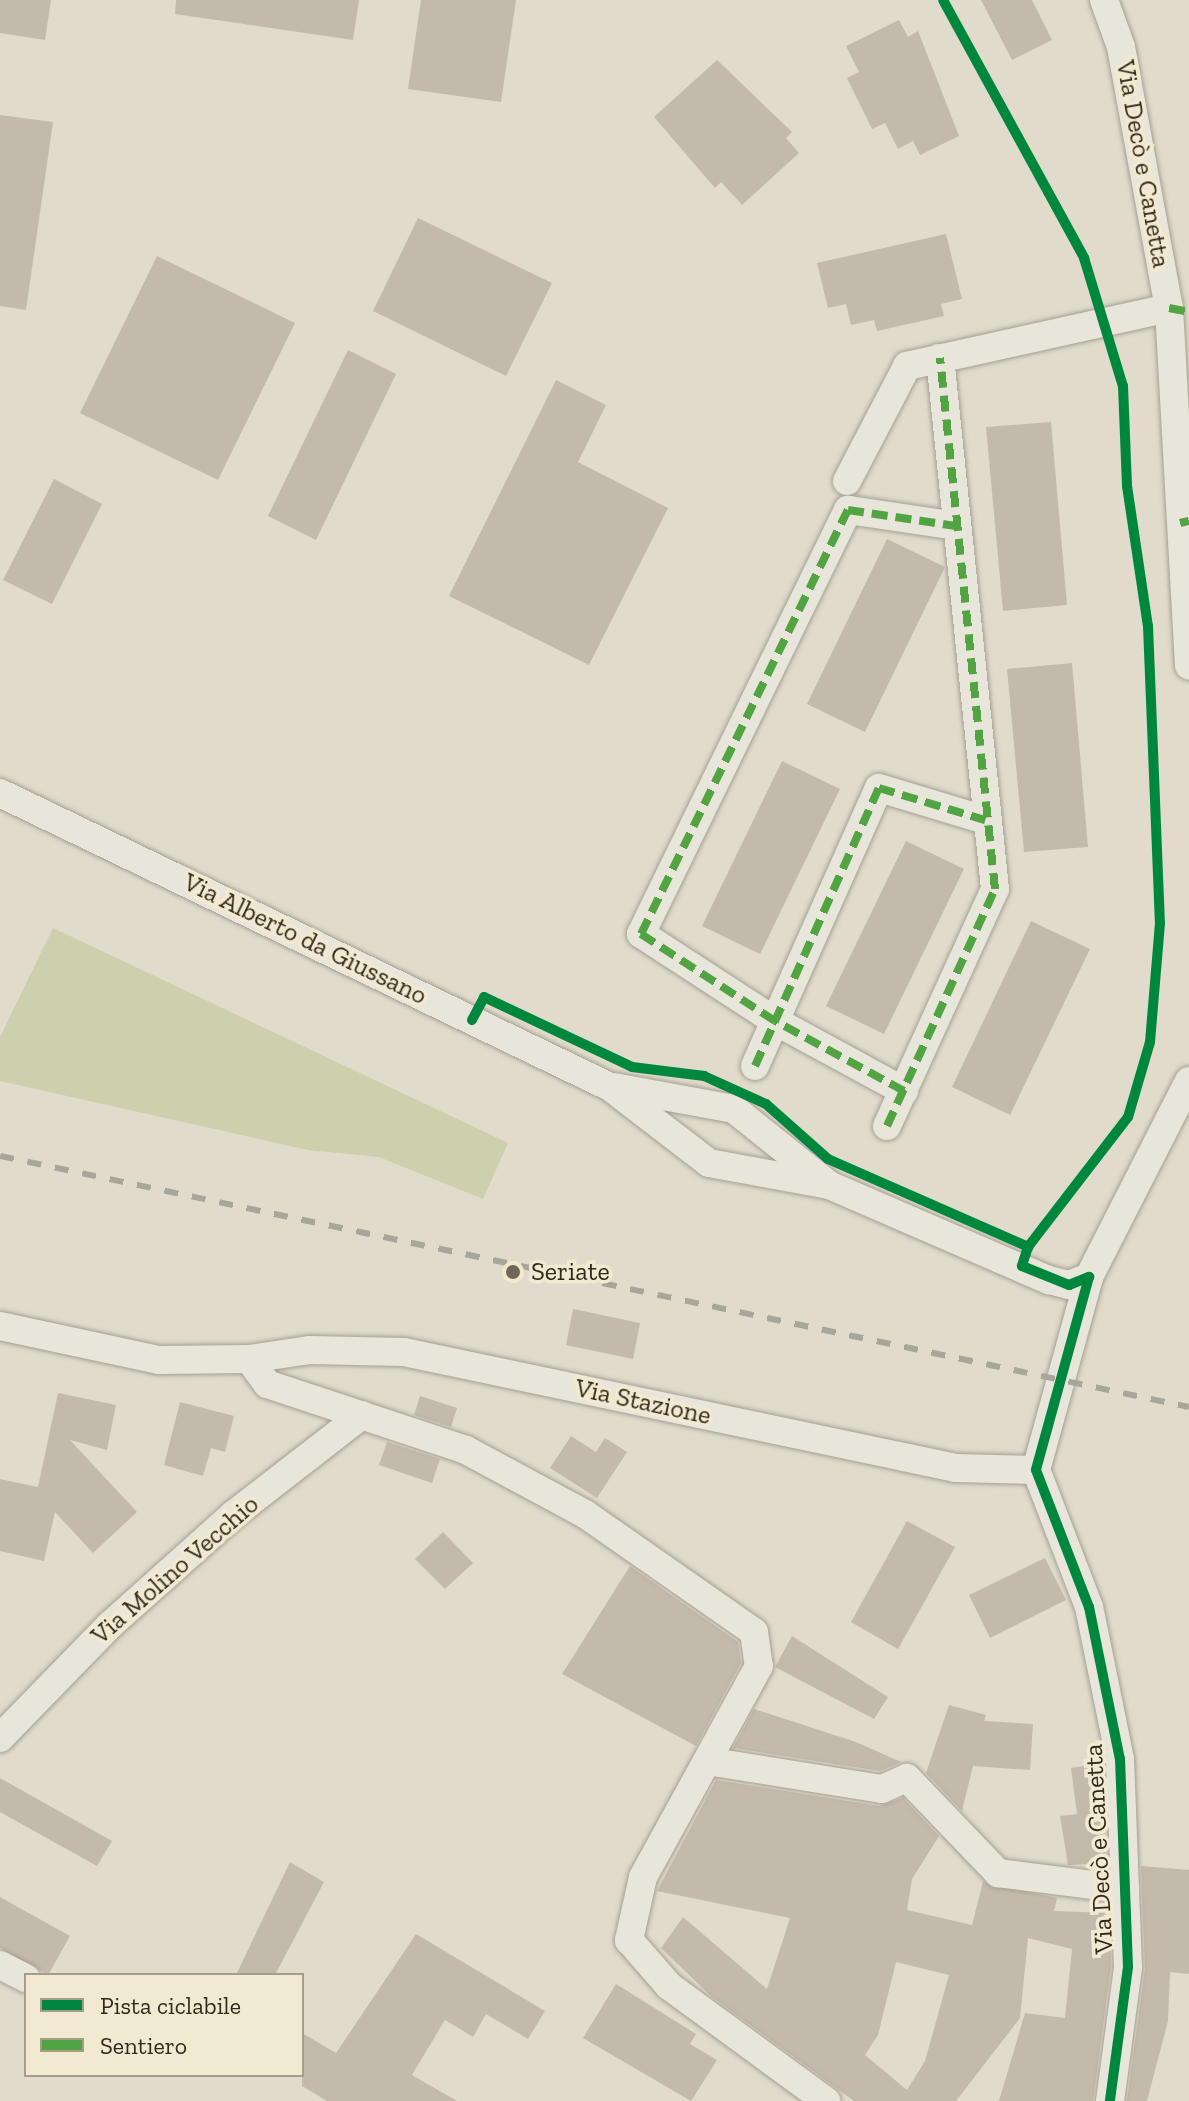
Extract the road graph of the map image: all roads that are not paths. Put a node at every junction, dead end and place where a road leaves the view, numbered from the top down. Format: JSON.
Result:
{"nodes":[{"id":1,"x":1104,"y":0,"type":"edge"},
{"id":2,"x":1121,"y":0,"type":"edge"},
{"id":3,"x":1121,"y":47,"type":"junction"},
{"id":4,"x":1169,"y":308,"type":"junction"},
{"id":5,"x":940,"y":358,"type":"junction"},
{"id":6,"x":847,"y":481,"type":"dead end"},
{"id":7,"x":956,"y":526,"type":"junction"},
{"id":8,"x":1189,"y":665,"type":"edge"},
{"id":9,"x":0,"y":793,"type":"edge"},
{"id":10,"x":985,"y":820,"type":"junction"},
{"id":11,"x":775,"y":1021,"type":"junction"},
{"id":12,"x":755,"y":1066,"type":"dead end"},
{"id":13,"x":1189,"y":1081,"type":"edge"},
{"id":14,"x":610,"y":1087,"type":"junction"},
{"id":15,"x":904,"y":1091,"type":"junction"},
{"id":16,"x":681,"y":1094,"type":"junction"},
{"id":17,"x":887,"y":1126,"type":"dead end"},
{"id":18,"x":668,"y":1127,"type":"junction"},
{"id":19,"x":780,"y":1142,"type":"junction"},
{"id":20,"x":760,"y":1178,"type":"junction"},
{"id":21,"x":829,"y":1185,"type":"junction"},
{"id":22,"x":1089,"y":1277,"type":"junction"},
{"id":23,"x":0,"y":1326,"type":"edge"},
{"id":24,"x":249,"y":1359,"type":"junction"},
{"id":25,"x":362,"y":1415,"type":"junction"},
{"id":26,"x":1036,"y":1470,"type":"junction"},
{"id":27,"x":0,"y":1738,"type":"edge"},
{"id":28,"x":707,"y":1761,"type":"junction"},
{"id":29,"x":1125,"y":1889,"type":"junction"},
{"id":30,"x":0,"y":1965,"type":"edge"},
{"id":31,"x":24,"y":1977,"type":"edge"},
{"id":32,"x":826,"y":2101,"type":"edge"},
{"id":33,"x":1110,"y":2101,"type":"edge"}],
"edges":[{"from":1,"to":3,"type":"street","name":"Via Decò e Canetta"},
{"from":2,"to":3,"type":"street","name":"Via Decò e Canetta"},
{"from":3,"to":4,"type":"street","name":"Via Decò e Canetta"},
{"from":4,"to":5,"type":"street"},
{"from":4,"to":8,"type":"street","name":"Via Decò e Canetta"},
{"from":5,"to":6,"type":"street"},
{"from":5,"to":7,"type":"street"},
{"from":7,"to":10,"type":"street"},
{"from":7,"to":11,"type":"street"},
{"from":9,"to":14,"type":"street","name":"Via Alberto da Giussano"},
{"from":10,"to":11,"type":"street"},
{"from":10,"to":15,"type":"street"},
{"from":11,"to":12,"type":"street"},
{"from":11,"to":15,"type":"street"},
{"from":13,"to":22,"type":"street"},
{"from":14,"to":16,"type":"street"},
{"from":14,"to":18,"type":"street"},
{"from":15,"to":17,"type":"street"},
{"from":16,"to":18,"type":"street"},
{"from":16,"to":19,"type":"street"},
{"from":18,"to":20,"type":"street"},
{"from":19,"to":20,"type":"street"},
{"from":19,"to":21,"type":"street"},
{"from":20,"to":21,"type":"street"},
{"from":21,"to":22,"type":"street"},
{"from":22,"to":26,"type":"street"},
{"from":23,"to":24,"type":"street","name":"Via Stazione"},
{"from":24,"to":25,"type":"street"},
{"from":24,"to":26,"type":"street","name":"Via Stazione"},
{"from":25,"to":27,"type":"street","name":"Via Molino Vecchio"},
{"from":25,"to":28,"type":"street"},
{"from":26,"to":29,"type":"street","name":"Via Decò e Canetta"},
{"from":28,"to":29,"type":"street"},
{"from":28,"to":32,"type":"street"},
{"from":29,"to":33,"type":"street","name":"Via Decò e Canetta"},
{"from":30,"to":31,"type":"street"}]}
